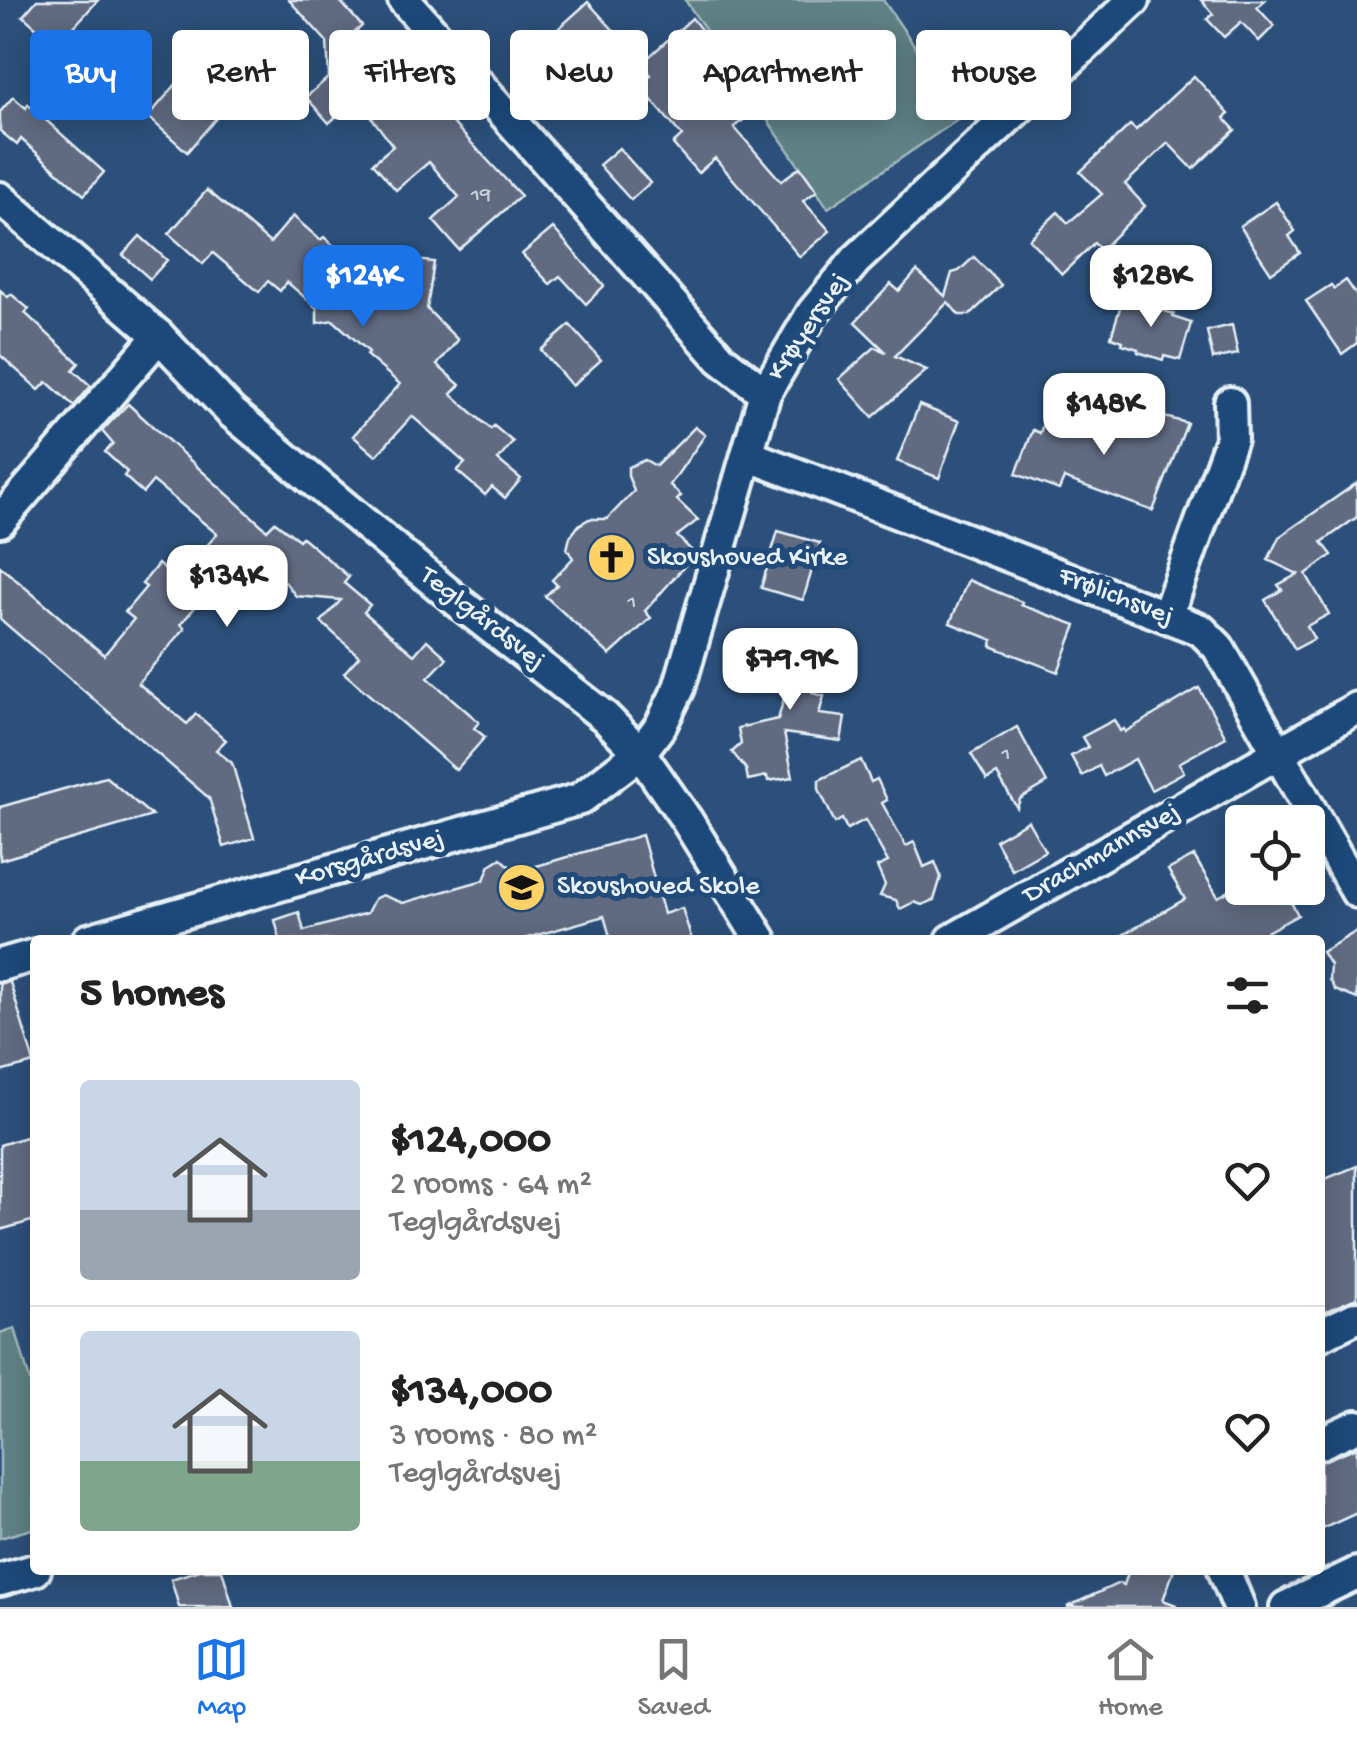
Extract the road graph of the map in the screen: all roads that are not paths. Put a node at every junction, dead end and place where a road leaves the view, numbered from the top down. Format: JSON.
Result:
{"nodes":[{"id":1,"x":404,"y":0,"type":"edge"},
{"id":2,"x":1134,"y":0,"type":"edge"},
{"id":3,"x":0,"y":198,"type":"edge"},
{"id":4,"x":159,"y":336,"type":"junction"},
{"id":5,"x":765,"y":393,"type":"junction"},
{"id":6,"x":1230,"y":403,"type":"dead end"},
{"id":7,"x":746,"y":454,"type":"junction"},
{"id":8,"x":0,"y":521,"type":"edge"},
{"id":9,"x":1167,"y":616,"type":"junction"},
{"id":10,"x":1357,"y":708,"type":"edge"},
{"id":11,"x":640,"y":753,"type":"junction"},
{"id":12,"x":1278,"y":753,"type":"junction"},
{"id":13,"x":1357,"y":892,"type":"edge"},
{"id":14,"x":105,"y":935,"type":"edge"},
{"id":15,"x":758,"y":935,"type":"edge"},
{"id":16,"x":961,"y":935,"type":"edge"},
{"id":17,"x":30,"y":956,"type":"edge"},
{"id":18,"x":0,"y":965,"type":"edge"},
{"id":19,"x":1357,"y":1316,"type":"edge"},
{"id":20,"x":1325,"y":1332,"type":"edge"},
{"id":21,"x":1357,"y":1426,"type":"edge"},
{"id":22,"x":1325,"y":1441,"type":"edge"},
{"id":23,"x":30,"y":1571,"type":"edge"},
{"id":24,"x":1357,"y":1573,"type":"edge"},
{"id":25,"x":1226,"y":1575,"type":"edge"},
{"id":26,"x":0,"y":1580,"type":"edge"},
{"id":27,"x":1239,"y":1607,"type":"edge"},
{"id":28,"x":1286,"y":1607,"type":"edge"}],
"edges":[{"from":1,"to":5,"type":"street"},
{"from":2,"to":5,"type":"street","name":"Krøyersvej"},
{"from":3,"to":4,"type":"street","name":"Teglgårdsvej"},
{"from":4,"to":8,"type":"street"},
{"from":4,"to":11,"type":"street","name":"Teglgårdsvej"},
{"from":5,"to":7,"type":"street","name":"Krøyersvej"},
{"from":6,"to":9,"type":"street"},
{"from":7,"to":9,"type":"street","name":"Frølichsvej"},
{"from":7,"to":11,"type":"street","name":"Krøyersvej"},
{"from":9,"to":12,"type":"street","name":"Frølichsvej"},
{"from":10,"to":12,"type":"street","name":"Drachmannsvej"},
{"from":11,"to":14,"type":"street","name":"Korsgårdsvej"},
{"from":11,"to":15,"type":"street","name":"Teglgårdsvej"},
{"from":12,"to":13,"type":"street","name":"Frølichsvej"},
{"from":12,"to":16,"type":"street","name":"Drachmannsvej"},
{"from":17,"to":18,"type":"street"},
{"from":19,"to":20,"type":"street"},
{"from":21,"to":22,"type":"street"},
{"from":23,"to":26,"type":"street"},
{"from":24,"to":28,"type":"street"},
{"from":25,"to":27,"type":"street"}]}
